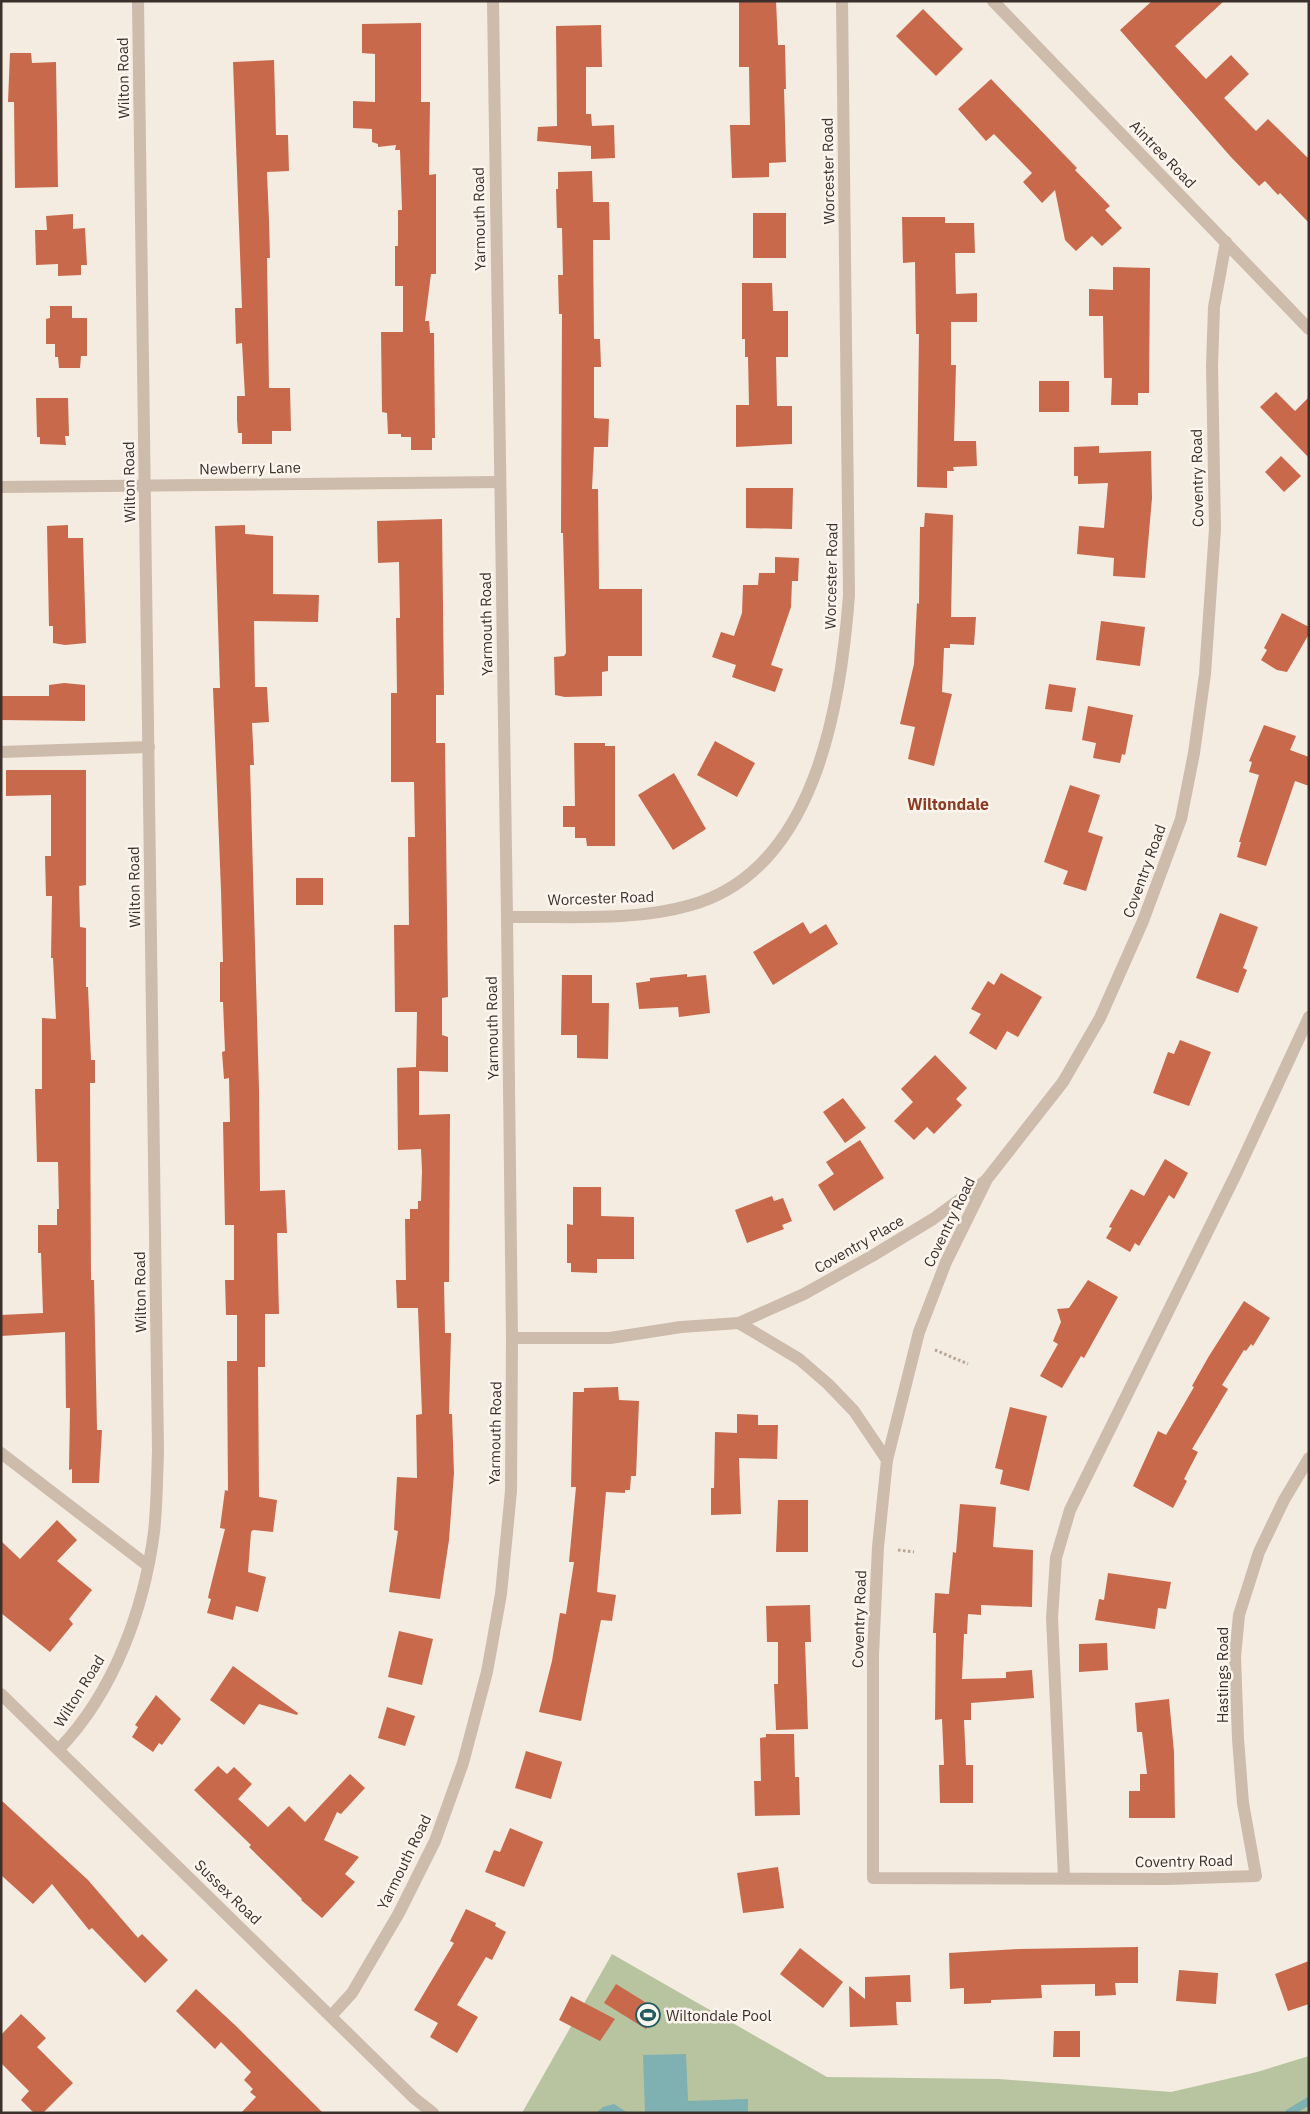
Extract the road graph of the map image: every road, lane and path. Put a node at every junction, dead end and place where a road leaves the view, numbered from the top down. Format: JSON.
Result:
{"nodes":[{"id":1,"x":138,"y":1,"type":"edge"},
{"id":2,"x":492,"y":1,"type":"edge"},
{"id":3,"x":842,"y":1,"type":"edge"},
{"id":4,"x":994,"y":1,"type":"edge"},
{"id":5,"x":1226,"y":242,"type":"junction"},
{"id":6,"x":1309,"y":329,"type":"edge"},
{"id":7,"x":500,"y":482,"type":"junction"},
{"id":8,"x":146,"y":486,"type":"junction"},
{"id":9,"x":1,"y":488,"type":"edge"},
{"id":10,"x":148,"y":747,"type":"junction"},
{"id":11,"x":1,"y":752,"type":"edge"},
{"id":12,"x":507,"y":917,"type":"junction"},
{"id":13,"x":1309,"y":1017,"type":"edge"},
{"id":14,"x":988,"y":1179,"type":"junction"},
{"id":15,"x":739,"y":1323,"type":"junction"},
{"id":16,"x":512,"y":1338,"type":"junction"},
{"id":17,"x":916,"y":1343,"type":"junction"},
{"id":18,"x":968,"y":1364,"type":"dead end"},
{"id":19,"x":1,"y":1454,"type":"edge"},
{"id":20,"x":1309,"y":1458,"type":"edge"},
{"id":21,"x":887,"y":1460,"type":"junction"},
{"id":22,"x":147,"y":1565,"type":"junction"},
{"id":23,"x":1,"y":1694,"type":"edge"},
{"id":24,"x":59,"y":1749,"type":"junction"},
{"id":25,"x":1256,"y":1876,"type":"joint"},
{"id":26,"x":1064,"y":1877,"type":"junction"},
{"id":27,"x":331,"y":2016,"type":"junction"},
{"id":28,"x":433,"y":2113,"type":"edge"}],
"edges":[{"from":1,"to":8,"type":"street","name":"Wilton Road"},
{"from":2,"to":7,"type":"street","name":"Yarmouth Road"},
{"from":3,"to":12,"type":"street","name":"Worcester Road"},
{"from":4,"to":5,"type":"street","name":"Aintree Road"},
{"from":5,"to":6,"type":"street","name":"Aintree Road"},
{"from":5,"to":14,"type":"street","name":"Coventry Road"},
{"from":7,"to":8,"type":"street","name":"Newberry Lane"},
{"from":7,"to":12,"type":"street","name":"Yarmouth Road"},
{"from":8,"to":9,"type":"street","name":"Newberry Lane"},
{"from":8,"to":10,"type":"street","name":"Wilton Road"},
{"from":10,"to":11,"type":"street"},
{"from":10,"to":22,"type":"street","name":"Wilton Road"},
{"from":12,"to":16,"type":"street","name":"Yarmouth Road"},
{"from":13,"to":26,"type":"street"},
{"from":14,"to":15,"type":"street","name":"Coventry Place"},
{"from":14,"to":17,"type":"street","name":"Coventry Road"},
{"from":15,"to":16,"type":"street","name":"Coventry Place"},
{"from":15,"to":21,"type":"street"},
{"from":16,"to":27,"type":"street","name":"Yarmouth Road"},
{"from":17,"to":18,"type":"path"},
{"from":17,"to":21,"type":"street","name":"Coventry Road"},
{"from":19,"to":22,"type":"street"},
{"from":20,"to":25,"type":"street","name":"Hastings Road"},
{"from":21,"to":26,"type":"street","name":"Coventry Road"},
{"from":22,"to":24,"type":"street","name":"Wilton Road"},
{"from":23,"to":24,"type":"street","name":"Sussex Road"},
{"from":24,"to":27,"type":"street","name":"Sussex Road"},
{"from":25,"to":26,"type":"street","name":"Coventry Road"},
{"from":27,"to":28,"type":"street","name":"Sussex Road"}]}
